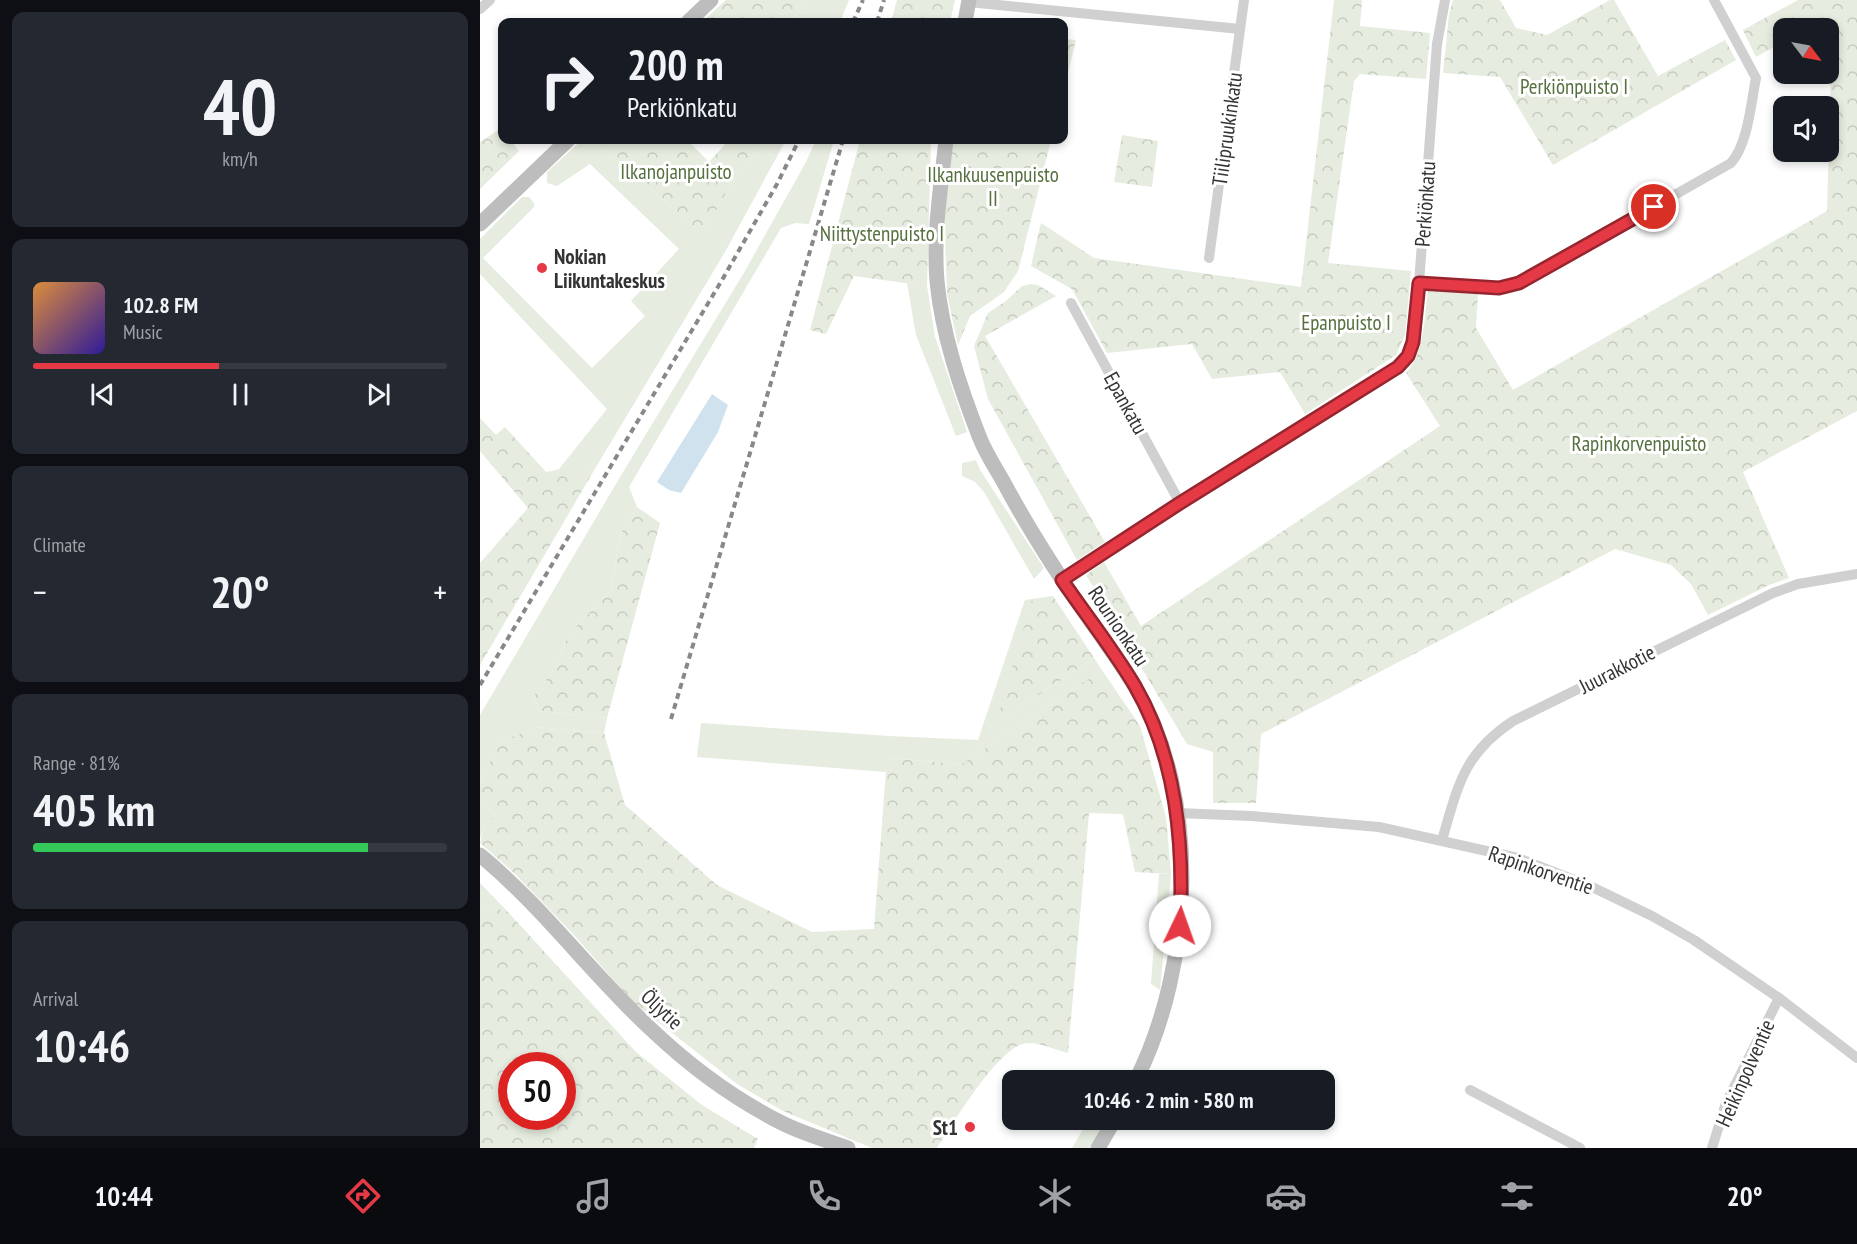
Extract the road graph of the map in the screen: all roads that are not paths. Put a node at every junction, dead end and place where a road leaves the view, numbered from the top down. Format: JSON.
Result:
{"nodes":[{"id":1,"x":490,"y":0,"type":"edge"},
{"id":2,"x":711,"y":0,"type":"edge"},
{"id":3,"x":1244,"y":0,"type":"edge"},
{"id":4,"x":1445,"y":0,"type":"edge"},
{"id":5,"x":1714,"y":0,"type":"edge"},
{"id":6,"x":968,"y":1,"type":"edge"},
{"id":7,"x":480,"y":9,"type":"edge"},
{"id":8,"x":692,"y":18,"type":"edge"},
{"id":9,"x":966,"y":18,"type":"edge"},
{"id":10,"x":1240,"y":28,"type":"junction"},
{"id":11,"x":564,"y":144,"type":"edge"},
{"id":12,"x":946,"y":144,"type":"edge"},
{"id":13,"x":480,"y":225,"type":"edge"},
{"id":14,"x":1209,"y":258,"type":"dead end"},
{"id":15,"x":1419,"y":283,"type":"junction"},
{"id":16,"x":1071,"y":303,"type":"dead end"},
{"id":17,"x":1180,"y":503,"type":"junction"},
{"id":18,"x":1857,"y":574,"type":"edge"},
{"id":19,"x":1062,"y":580,"type":"junction"},
{"id":20,"x":1178,"y":813,"type":"junction"},
{"id":21,"x":1442,"y":840,"type":"junction"},
{"id":22,"x":480,"y":855,"type":"edge"},
{"id":23,"x":1779,"y":998,"type":"junction"},
{"id":24,"x":1857,"y":1058,"type":"edge"},
{"id":25,"x":1140,"y":1070,"type":"edge"},
{"id":26,"x":1470,"y":1090,"type":"dead end"},
{"id":27,"x":1109,"y":1130,"type":"edge"},
{"id":28,"x":848,"y":1148,"type":"edge"},
{"id":29,"x":1098,"y":1148,"type":"edge"},
{"id":30,"x":1580,"y":1148,"type":"edge"},
{"id":31,"x":1712,"y":1148,"type":"edge"}],
"edges":[{"from":1,"to":7,"type":"street"},
{"from":2,"to":8,"type":"main road"},
{"from":3,"to":10,"type":"street","name":"Tiilipruukinkatu"},
{"from":4,"to":15,"type":"street","name":"Perkiönkatu"},
{"from":5,"to":15,"type":"street"},
{"from":6,"to":9,"type":"main road"},
{"from":6,"to":10,"type":"street"},
{"from":10,"to":14,"type":"street","name":"Tiilipruukinkatu"},
{"from":11,"to":13,"type":"main road"},
{"from":12,"to":19,"type":"main road","name":"Rounionkatu"},
{"from":15,"to":17,"type":"street","name":"Perkiönkatu"},
{"from":16,"to":17,"type":"street","name":"Epankatu"},
{"from":17,"to":19,"type":"street","name":"Perkiönkatu"},
{"from":18,"to":21,"type":"street","name":"Juurakkotie"},
{"from":19,"to":20,"type":"main road","name":"Rounionkatu"},
{"from":20,"to":21,"type":"street","name":"Rapinkorventie"},
{"from":20,"to":25,"type":"main road","name":"Rounionkatu"},
{"from":21,"to":23,"type":"street","name":"Rapinkorventie"},
{"from":22,"to":28,"type":"main road","name":"Öljytie"},
{"from":23,"to":24,"type":"street","name":"Rapinkorventie"},
{"from":23,"to":31,"type":"street","name":"Heikinpolventie"},
{"from":26,"to":30,"type":"street"},
{"from":27,"to":29,"type":"main road"}]}
